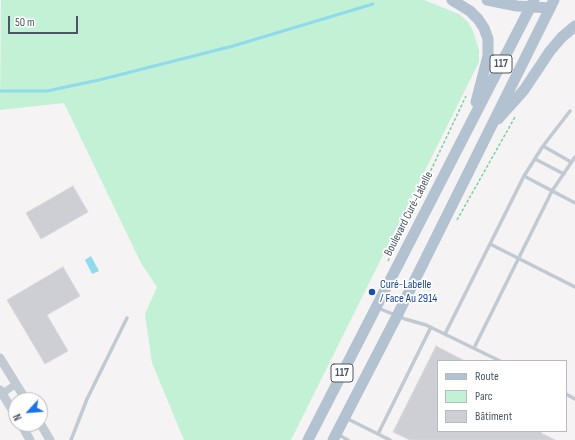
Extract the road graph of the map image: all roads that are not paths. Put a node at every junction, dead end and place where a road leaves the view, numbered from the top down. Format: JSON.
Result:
{"nodes":[{"id":1,"x":452,"y":0,"type":"edge"},
{"id":2,"x":487,"y":0,"type":"edge"},
{"id":3,"x":532,"y":3,"type":"edge"},
{"id":4,"x":552,"y":4,"type":"edge"},
{"id":5,"x":575,"y":26,"type":"edge"},
{"id":6,"x":570,"y":111,"type":"dead end"},
{"id":7,"x":472,"y":120,"type":"junction"},
{"id":8,"x":488,"y":130,"type":"junction"},
{"id":9,"x":543,"y":146,"type":"junction"},
{"id":10,"x":575,"y":157,"type":"edge"},
{"id":11,"x":535,"y":159,"type":"junction"},
{"id":12,"x":571,"y":162,"type":"junction"},
{"id":13,"x":564,"y":174,"type":"junction"},
{"id":14,"x":524,"y":176,"type":"junction"},
{"id":15,"x":552,"y":191,"type":"junction"},
{"id":16,"x":575,"y":203,"type":"edge"},
{"id":17,"x":490,"y":244,"type":"junction"},
{"id":18,"x":519,"y":258,"type":"junction"},
{"id":19,"x":575,"y":286,"type":"edge"},
{"id":20,"x":376,"y":306,"type":"junction"},
{"id":21,"x":397,"y":316,"type":"junction"},
{"id":22,"x":127,"y":318,"type":"dead end"},
{"id":23,"x":431,"y":327,"type":"junction"},
{"id":24,"x":445,"y":334,"type":"junction"},
{"id":25,"x":474,"y":348,"type":"junction"},
{"id":26,"x":0,"y":358,"type":"edge"},
{"id":27,"x":498,"y":360,"type":"edge"},
{"id":28,"x":16,"y":384,"type":"junction"},
{"id":29,"x":1,"y":392,"type":"edge"},
{"id":30,"x":21,"y":392,"type":"edge"},
{"id":31,"x":8,"y":403,"type":"edge"},
{"id":32,"x":345,"y":417,"type":"junction"},
{"id":33,"x":378,"y":434,"type":"junction"},
{"id":34,"x":334,"y":437,"type":"edge"},
{"id":35,"x":71,"y":440,"type":"edge"},
{"id":36,"x":308,"y":440,"type":"edge"},
{"id":37,"x":348,"y":440,"type":"edge"},
{"id":38,"x":390,"y":440,"type":"edge"}],
"edges":[{"from":1,"to":7,"type":"main road"},
{"from":2,"to":3,"type":"main road"},
{"from":3,"to":4,"type":"main road"},
{"from":3,"to":7,"type":"main road","name":"Boulevard Curé-Labelle","number":"117"},
{"from":4,"to":8,"type":"main road","number":"117"},
{"from":5,"to":8,"type":"main road"},
{"from":6,"to":9,"type":"lane"},
{"from":7,"to":20,"type":"main road","name":"Boulevard Curé-Labelle","number":"117"},
{"from":8,"to":21,"type":"main road","number":"117"},
{"from":9,"to":11,"type":"lane"},
{"from":9,"to":12,"type":"lane"},
{"from":10,"to":12,"type":"lane"},
{"from":11,"to":13,"type":"lane"},
{"from":11,"to":14,"type":"lane"},
{"from":12,"to":13,"type":"lane"},
{"from":13,"to":15,"type":"lane"},
{"from":14,"to":15,"type":"lane"},
{"from":14,"to":17,"type":"lane"},
{"from":15,"to":16,"type":"lane"},
{"from":15,"to":18,"type":"lane"},
{"from":17,"to":18,"type":"lane"},
{"from":17,"to":24,"type":"lane"},
{"from":18,"to":19,"type":"lane"},
{"from":18,"to":25,"type":"lane"},
{"from":20,"to":21,"type":"lane"},
{"from":20,"to":36,"type":"main road","name":"Boulevard Curé-Labelle","number":"117"},
{"from":21,"to":23,"type":"lane"},
{"from":21,"to":32,"type":"main road","number":"117"},
{"from":22,"to":35,"type":"lane"},
{"from":23,"to":24,"type":"lane"},
{"from":23,"to":33,"type":"lane"},
{"from":24,"to":25,"type":"lane"},
{"from":25,"to":27,"type":"lane"},
{"from":26,"to":28,"type":"street"},
{"from":28,"to":29,"type":"street"},
{"from":28,"to":30,"type":"street"},
{"from":29,"to":31,"type":"street"},
{"from":32,"to":33,"type":"lane"},
{"from":32,"to":34,"type":"main road","number":"117"},
{"from":33,"to":38,"type":"lane"},
{"from":34,"to":37,"type":"lane"}]}
